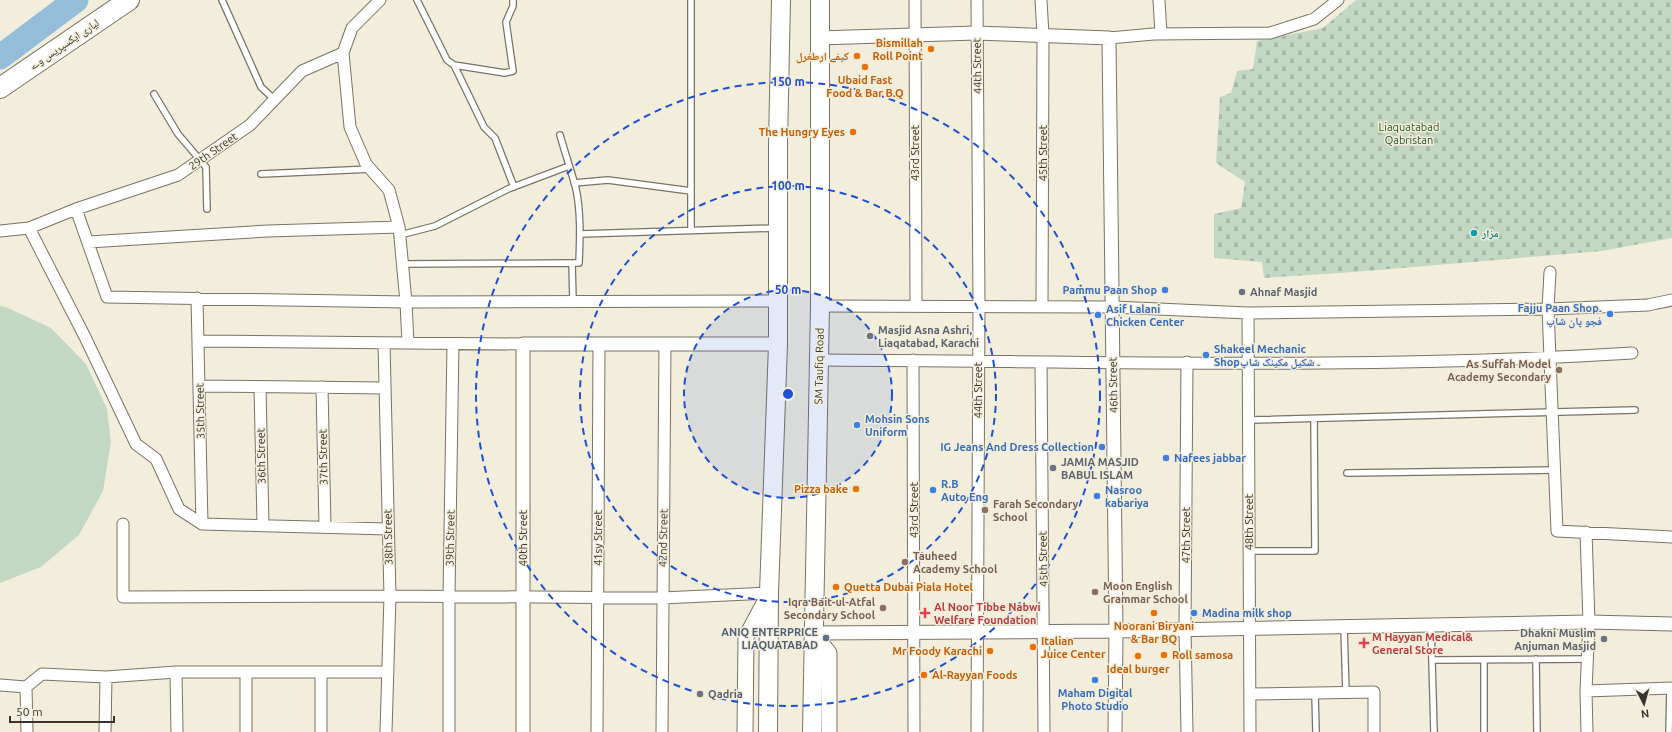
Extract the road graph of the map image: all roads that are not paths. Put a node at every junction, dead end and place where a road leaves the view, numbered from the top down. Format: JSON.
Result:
{"nodes":[{"id":1,"x":129,"y":0,"type":"edge"},
{"id":2,"x":222,"y":0,"type":"edge"},
{"id":3,"x":380,"y":0,"type":"edge"},
{"id":4,"x":417,"y":0,"type":"edge"},
{"id":5,"x":513,"y":0,"type":"edge"},
{"id":6,"x":691,"y":0,"type":"edge"},
{"id":7,"x":781,"y":0,"type":"edge"},
{"id":8,"x":820,"y":0,"type":"edge"},
{"id":9,"x":915,"y":0,"type":"edge"},
{"id":10,"x":977,"y":0,"type":"edge"},
{"id":11,"x":1042,"y":0,"type":"edge"},
{"id":12,"x":1159,"y":0,"type":"edge"},
{"id":13,"x":1338,"y":0,"type":"edge"},
{"id":14,"x":976,"y":33,"type":"junction"},
{"id":15,"x":1161,"y":34,"type":"junction"},
{"id":16,"x":915,"y":35,"type":"junction"},
{"id":17,"x":1043,"y":35,"type":"junction"},
{"id":18,"x":819,"y":38,"type":"junction"},
{"id":19,"x":1109,"y":38,"type":"junction"},
{"id":20,"x":343,"y":53,"type":"junction"},
{"id":21,"x":454,"y":65,"type":"junction"},
{"id":22,"x":0,"y":88,"type":"edge"},
{"id":23,"x":154,"y":94,"type":"dead end"},
{"id":24,"x":275,"y":100,"type":"junction"},
{"id":25,"x":560,"y":135,"type":"dead end"},
{"id":26,"x":201,"y":159,"type":"junction"},
{"id":27,"x":569,"y":166,"type":"junction"},
{"id":28,"x":371,"y":169,"type":"junction"},
{"id":29,"x":261,"y":174,"type":"dead end"},
{"id":30,"x":574,"y":183,"type":"junction"},
{"id":31,"x":514,"y":187,"type":"junction"},
{"id":32,"x":691,"y":191,"type":"junction"},
{"id":33,"x":76,"y":209,"type":"junction"},
{"id":34,"x":208,"y":209,"type":"dead end"},
{"id":35,"x":29,"y":228,"type":"junction"},
{"id":36,"x":778,"y":228,"type":"junction"},
{"id":37,"x":691,"y":230,"type":"junction"},
{"id":38,"x":399,"y":231,"type":"junction"},
{"id":39,"x":0,"y":232,"type":"edge"},
{"id":40,"x":580,"y":234,"type":"junction"},
{"id":41,"x":88,"y":242,"type":"junction"},
{"id":42,"x":572,"y":263,"type":"junction"},
{"id":43,"x":403,"y":264,"type":"junction"},
{"id":44,"x":1550,"y":272,"type":"dead end"},
{"id":45,"x":197,"y":298,"type":"junction"},
{"id":46,"x":779,"y":300,"type":"junction"},
{"id":47,"x":1672,"y":300,"type":"edge"},
{"id":48,"x":406,"y":302,"type":"junction"},
{"id":49,"x":573,"y":302,"type":"junction"},
{"id":50,"x":820,"y":306,"type":"junction"},
{"id":51,"x":916,"y":306,"type":"junction"},
{"id":52,"x":979,"y":306,"type":"junction"},
{"id":53,"x":1042,"y":306,"type":"junction"},
{"id":54,"x":1112,"y":307,"type":"junction"},
{"id":55,"x":1548,"y":309,"type":"junction"},
{"id":56,"x":1248,"y":313,"type":"junction"},
{"id":57,"x":198,"y":341,"type":"junction"},
{"id":58,"x":384,"y":343,"type":"junction"},
{"id":59,"x":408,"y":343,"type":"junction"},
{"id":60,"x":453,"y":344,"type":"junction"},
{"id":61,"x":523,"y":344,"type":"junction"},
{"id":62,"x":599,"y":344,"type":"junction"},
{"id":63,"x":665,"y":344,"type":"junction"},
{"id":64,"x":778,"y":344,"type":"junction"},
{"id":65,"x":1632,"y":353,"type":"dead end"},
{"id":66,"x":1550,"y":358,"type":"junction"},
{"id":67,"x":819,"y":360,"type":"junction"},
{"id":68,"x":913,"y":360,"type":"junction"},
{"id":69,"x":978,"y":361,"type":"junction"},
{"id":70,"x":1042,"y":362,"type":"junction"},
{"id":71,"x":1187,"y":362,"type":"junction"},
{"id":72,"x":1113,"y":363,"type":"junction"},
{"id":73,"x":1249,"y":364,"type":"junction"},
{"id":74,"x":199,"y":386,"type":"junction"},
{"id":75,"x":260,"y":387,"type":"junction"},
{"id":76,"x":322,"y":388,"type":"junction"},
{"id":77,"x":385,"y":388,"type":"junction"},
{"id":78,"x":1635,"y":410,"type":"dead end"},
{"id":79,"x":1552,"y":413,"type":"junction"},
{"id":80,"x":1314,"y":419,"type":"junction"},
{"id":81,"x":1249,"y":420,"type":"junction"},
{"id":82,"x":1554,"y":470,"type":"junction"},
{"id":83,"x":1347,"y":473,"type":"dead end"},
{"id":84,"x":123,"y":524,"type":"dead end"},
{"id":85,"x":202,"y":524,"type":"junction"},
{"id":86,"x":262,"y":526,"type":"junction"},
{"id":87,"x":325,"y":527,"type":"junction"},
{"id":88,"x":388,"y":529,"type":"junction"},
{"id":89,"x":1586,"y":532,"type":"junction"},
{"id":90,"x":1672,"y":537,"type":"edge"},
{"id":91,"x":1249,"y":551,"type":"junction"},
{"id":92,"x":770,"y":593,"type":"junction"},
{"id":93,"x":390,"y":596,"type":"junction"},
{"id":94,"x":449,"y":596,"type":"junction"},
{"id":95,"x":523,"y":596,"type":"junction"},
{"id":96,"x":597,"y":597,"type":"junction"},
{"id":97,"x":662,"y":598,"type":"junction"},
{"id":98,"x":1589,"y":622,"type":"junction"},
{"id":99,"x":1672,"y":624,"type":"edge"},
{"id":100,"x":1431,"y":625,"type":"junction"},
{"id":101,"x":1344,"y":626,"type":"junction"},
{"id":102,"x":1250,"y":628,"type":"junction"},
{"id":103,"x":1185,"y":629,"type":"junction"},
{"id":104,"x":1044,"y":631,"type":"junction"},
{"id":105,"x":1116,"y":631,"type":"junction"},
{"id":106,"x":914,"y":632,"type":"junction"},
{"id":107,"x":977,"y":632,"type":"junction"},
{"id":108,"x":813,"y":633,"type":"junction"},
{"id":109,"x":1536,"y":659,"type":"junction"},
{"id":110,"x":1587,"y":659,"type":"junction"},
{"id":111,"x":1432,"y":660,"type":"junction"},
{"id":112,"x":1484,"y":660,"type":"junction"},
{"id":113,"x":176,"y":672,"type":"junction"},
{"id":114,"x":246,"y":672,"type":"junction"},
{"id":115,"x":321,"y":672,"type":"junction"},
{"id":116,"x":388,"y":672,"type":"junction"},
{"id":117,"x":106,"y":677,"type":"junction"},
{"id":118,"x":0,"y":685,"type":"edge"},
{"id":119,"x":26,"y":687,"type":"junction"},
{"id":120,"x":1671,"y":688,"type":"edge"},
{"id":121,"x":1586,"y":691,"type":"junction"},
{"id":122,"x":1315,"y":693,"type":"junction"},
{"id":123,"x":1346,"y":693,"type":"junction"},
{"id":124,"x":1250,"y":694,"type":"junction"},
{"id":125,"x":27,"y":732,"type":"edge"},
{"id":126,"x":105,"y":732,"type":"edge"},
{"id":127,"x":177,"y":732,"type":"edge"},
{"id":128,"x":246,"y":732,"type":"edge"},
{"id":129,"x":321,"y":732,"type":"edge"},
{"id":130,"x":386,"y":732,"type":"edge"},
{"id":131,"x":449,"y":732,"type":"edge"},
{"id":132,"x":523,"y":732,"type":"edge"},
{"id":133,"x":596,"y":732,"type":"edge"},
{"id":134,"x":662,"y":732,"type":"edge"},
{"id":135,"x":745,"y":732,"type":"edge"},
{"id":136,"x":768,"y":732,"type":"edge"},
{"id":137,"x":812,"y":732,"type":"edge"},
{"id":138,"x":829,"y":732,"type":"edge"},
{"id":139,"x":914,"y":732,"type":"edge"},
{"id":140,"x":977,"y":732,"type":"edge"},
{"id":141,"x":1044,"y":732,"type":"edge"},
{"id":142,"x":1115,"y":732,"type":"edge"},
{"id":143,"x":1187,"y":732,"type":"edge"},
{"id":144,"x":1250,"y":732,"type":"edge"},
{"id":145,"x":1316,"y":732,"type":"edge"},
{"id":146,"x":1374,"y":732,"type":"edge"},
{"id":147,"x":1434,"y":732,"type":"edge"},
{"id":148,"x":1484,"y":732,"type":"edge"},
{"id":149,"x":1537,"y":732,"type":"edge"},
{"id":150,"x":1587,"y":732,"type":"edge"},
{"id":151,"x":1669,"y":732,"type":"edge"}],
"edges":[{"from":1,"to":22,"type":"highway","name":"لیاری ایکسپریس وے"},
{"from":2,"to":24,"type":"lane"},
{"from":3,"to":20,"type":"street"},
{"from":4,"to":21,"type":"lane"},
{"from":5,"to":21,"type":"lane"},
{"from":6,"to":32,"type":"lane"},
{"from":7,"to":36,"type":"highway"},
{"from":8,"to":18,"type":"highway","name":"SM Taufiq Road"},
{"from":9,"to":16,"type":"street","name":"43rd Street"},
{"from":10,"to":14,"type":"street","name":"44th Street"},
{"from":11,"to":17,"type":"street","name":"45th Street"},
{"from":12,"to":15,"type":"street"},
{"from":13,"to":15,"type":"street"},
{"from":14,"to":16,"type":"street"},
{"from":14,"to":17,"type":"street"},
{"from":14,"to":52,"type":"street","name":"44th Street"},
{"from":15,"to":19,"type":"street"},
{"from":16,"to":18,"type":"street"},
{"from":16,"to":51,"type":"street","name":"43rd Street"},
{"from":17,"to":19,"type":"street"},
{"from":17,"to":53,"type":"street","name":"45th Street"},
{"from":18,"to":50,"type":"highway","name":"SM Taufiq Road"},
{"from":19,"to":54,"type":"street","name":"46th Street"},
{"from":20,"to":24,"type":"street","name":"29th Street"},
{"from":20,"to":28,"type":"street"},
{"from":21,"to":31,"type":"lane"},
{"from":23,"to":26,"type":"lane"},
{"from":24,"to":26,"type":"street","name":"29th Street"},
{"from":25,"to":27,"type":"lane"},
{"from":26,"to":33,"type":"street","name":"29th Street"},
{"from":26,"to":34,"type":"lane"},
{"from":27,"to":30,"type":"lane"},
{"from":27,"to":31,"type":"lane"},
{"from":28,"to":29,"type":"lane"},
{"from":28,"to":38,"type":"street"},
{"from":30,"to":32,"type":"lane"},
{"from":30,"to":40,"type":"lane"},
{"from":31,"to":38,"type":"lane"},
{"from":32,"to":37,"type":"lane"},
{"from":33,"to":35,"type":"street","name":"29th Street"},
{"from":33,"to":41,"type":"street"},
{"from":35,"to":39,"type":"street","name":"29th Street"},
{"from":35,"to":85,"type":"street"},
{"from":36,"to":37,"type":"lane"},
{"from":36,"to":46,"type":"highway"},
{"from":37,"to":40,"type":"lane"},
{"from":38,"to":41,"type":"street"},
{"from":38,"to":43,"type":"street"},
{"from":40,"to":42,"type":"lane"},
{"from":41,"to":45,"type":"street"},
{"from":42,"to":43,"type":"lane"},
{"from":42,"to":49,"type":"lane"},
{"from":43,"to":48,"type":"street"},
{"from":44,"to":55,"type":"street"},
{"from":45,"to":48,"type":"street"},
{"from":45,"to":57,"type":"street","name":"35th Street"},
{"from":46,"to":49,"type":"street"},
{"from":46,"to":64,"type":"highway"},
{"from":47,"to":55,"type":"street"},
{"from":48,"to":49,"type":"street"},
{"from":48,"to":59,"type":"street"},
{"from":50,"to":51,"type":"street"},
{"from":50,"to":67,"type":"highway","name":"SM Taufiq Road"},
{"from":51,"to":52,"type":"street"},
{"from":52,"to":53,"type":"street"},
{"from":52,"to":69,"type":"street","name":"44th Street"},
{"from":53,"to":54,"type":"street"},
{"from":54,"to":56,"type":"street"},
{"from":54,"to":72,"type":"street","name":"46th Street"},
{"from":55,"to":56,"type":"street"},
{"from":55,"to":66,"type":"street"},
{"from":56,"to":73,"type":"street","name":"48th Street"},
{"from":57,"to":58,"type":"street"},
{"from":57,"to":74,"type":"street","name":"35th Street"},
{"from":58,"to":59,"type":"street"},
{"from":58,"to":77,"type":"street","name":"38th Street"},
{"from":59,"to":60,"type":"street"},
{"from":60,"to":61,"type":"street"},
{"from":60,"to":94,"type":"street","name":"39th Street"},
{"from":61,"to":62,"type":"street"},
{"from":61,"to":95,"type":"street","name":"40th Street"},
{"from":62,"to":63,"type":"street"},
{"from":62,"to":96,"type":"street","name":"41sy Street"},
{"from":63,"to":64,"type":"street"},
{"from":63,"to":97,"type":"street","name":"42nd Street"},
{"from":64,"to":92,"type":"highway"},
{"from":65,"to":66,"type":"street"},
{"from":66,"to":73,"type":"street"},
{"from":66,"to":79,"type":"street"},
{"from":67,"to":68,"type":"street"},
{"from":67,"to":108,"type":"highway","name":"SM Taufiq Road"},
{"from":68,"to":69,"type":"street"},
{"from":68,"to":106,"type":"street","name":"43rd Street"},
{"from":69,"to":70,"type":"street"},
{"from":69,"to":107,"type":"street","name":"44th Street"},
{"from":70,"to":72,"type":"street"},
{"from":70,"to":104,"type":"street","name":"45th Street"},
{"from":71,"to":72,"type":"street"},
{"from":71,"to":73,"type":"street"},
{"from":71,"to":103,"type":"street","name":"47th Street"},
{"from":72,"to":105,"type":"street","name":"46th Street"},
{"from":73,"to":81,"type":"street","name":"48th Street"},
{"from":74,"to":75,"type":"street"},
{"from":74,"to":85,"type":"street","name":"35th Street"},
{"from":75,"to":76,"type":"street"},
{"from":75,"to":86,"type":"street","name":"36th Street"},
{"from":76,"to":77,"type":"street"},
{"from":76,"to":87,"type":"street","name":"37th Street"},
{"from":77,"to":88,"type":"street","name":"38th Street"},
{"from":78,"to":79,"type":"lane"},
{"from":79,"to":80,"type":"lane"},
{"from":79,"to":82,"type":"street"},
{"from":80,"to":81,"type":"lane"},
{"from":80,"to":91,"type":"lane"},
{"from":81,"to":91,"type":"street","name":"48th Street"},
{"from":82,"to":83,"type":"lane"},
{"from":82,"to":89,"type":"street"},
{"from":84,"to":93,"type":"street"},
{"from":85,"to":86,"type":"street"},
{"from":86,"to":87,"type":"street"},
{"from":87,"to":88,"type":"street"},
{"from":88,"to":93,"type":"street","name":"38th Street"},
{"from":89,"to":90,"type":"street"},
{"from":89,"to":98,"type":"street"},
{"from":91,"to":102,"type":"street","name":"48th Street"},
{"from":92,"to":97,"type":"street"},
{"from":92,"to":135,"type":"main road"},
{"from":92,"to":136,"type":"highway"},
{"from":93,"to":94,"type":"street"},
{"from":93,"to":116,"type":"street","name":"38th Street"},
{"from":94,"to":95,"type":"street"},
{"from":94,"to":131,"type":"street","name":"39th Street"},
{"from":95,"to":96,"type":"street"},
{"from":95,"to":132,"type":"street","name":"40th Street"},
{"from":96,"to":97,"type":"street"},
{"from":96,"to":133,"type":"street","name":"41sy Street"},
{"from":97,"to":134,"type":"street","name":"42nd Street"},
{"from":98,"to":99,"type":"street"},
{"from":98,"to":100,"type":"street"},
{"from":98,"to":110,"type":"street"},
{"from":100,"to":101,"type":"street"},
{"from":100,"to":111,"type":"lane"},
{"from":101,"to":102,"type":"street"},
{"from":101,"to":123,"type":"lane"},
{"from":102,"to":103,"type":"street"},
{"from":102,"to":124,"type":"street","name":"48th Street"},
{"from":103,"to":105,"type":"street"},
{"from":103,"to":143,"type":"street","name":"47th Street"},
{"from":104,"to":105,"type":"street"},
{"from":104,"to":107,"type":"street"},
{"from":104,"to":141,"type":"street","name":"45th Street"},
{"from":105,"to":142,"type":"street","name":"46th Street"},
{"from":106,"to":107,"type":"street"},
{"from":106,"to":108,"type":"street"},
{"from":106,"to":139,"type":"street","name":"43rd Street"},
{"from":107,"to":140,"type":"street","name":"44th Street"},
{"from":108,"to":137,"type":"highway","name":"SM Taufiq Road"},
{"from":108,"to":138,"type":"main road"},
{"from":109,"to":110,"type":"lane"},
{"from":109,"to":112,"type":"lane"},
{"from":109,"to":149,"type":"lane"},
{"from":110,"to":121,"type":"street"},
{"from":111,"to":112,"type":"lane"},
{"from":111,"to":147,"type":"lane"},
{"from":112,"to":148,"type":"lane"},
{"from":113,"to":114,"type":"street"},
{"from":113,"to":117,"type":"street"},
{"from":113,"to":127,"type":"street"},
{"from":114,"to":115,"type":"street"},
{"from":114,"to":128,"type":"street"},
{"from":115,"to":116,"type":"street"},
{"from":115,"to":129,"type":"street"},
{"from":116,"to":130,"type":"street","name":"38th Street"},
{"from":117,"to":119,"type":"street"},
{"from":117,"to":126,"type":"street"},
{"from":118,"to":119,"type":"street"},
{"from":119,"to":125,"type":"street"},
{"from":120,"to":121,"type":"street"},
{"from":120,"to":151,"type":"lane"},
{"from":121,"to":150,"type":"street"},
{"from":122,"to":123,"type":"street"},
{"from":122,"to":124,"type":"street"},
{"from":122,"to":145,"type":"lane"},
{"from":123,"to":146,"type":"street"},
{"from":124,"to":144,"type":"street","name":"48th Street"}]}
